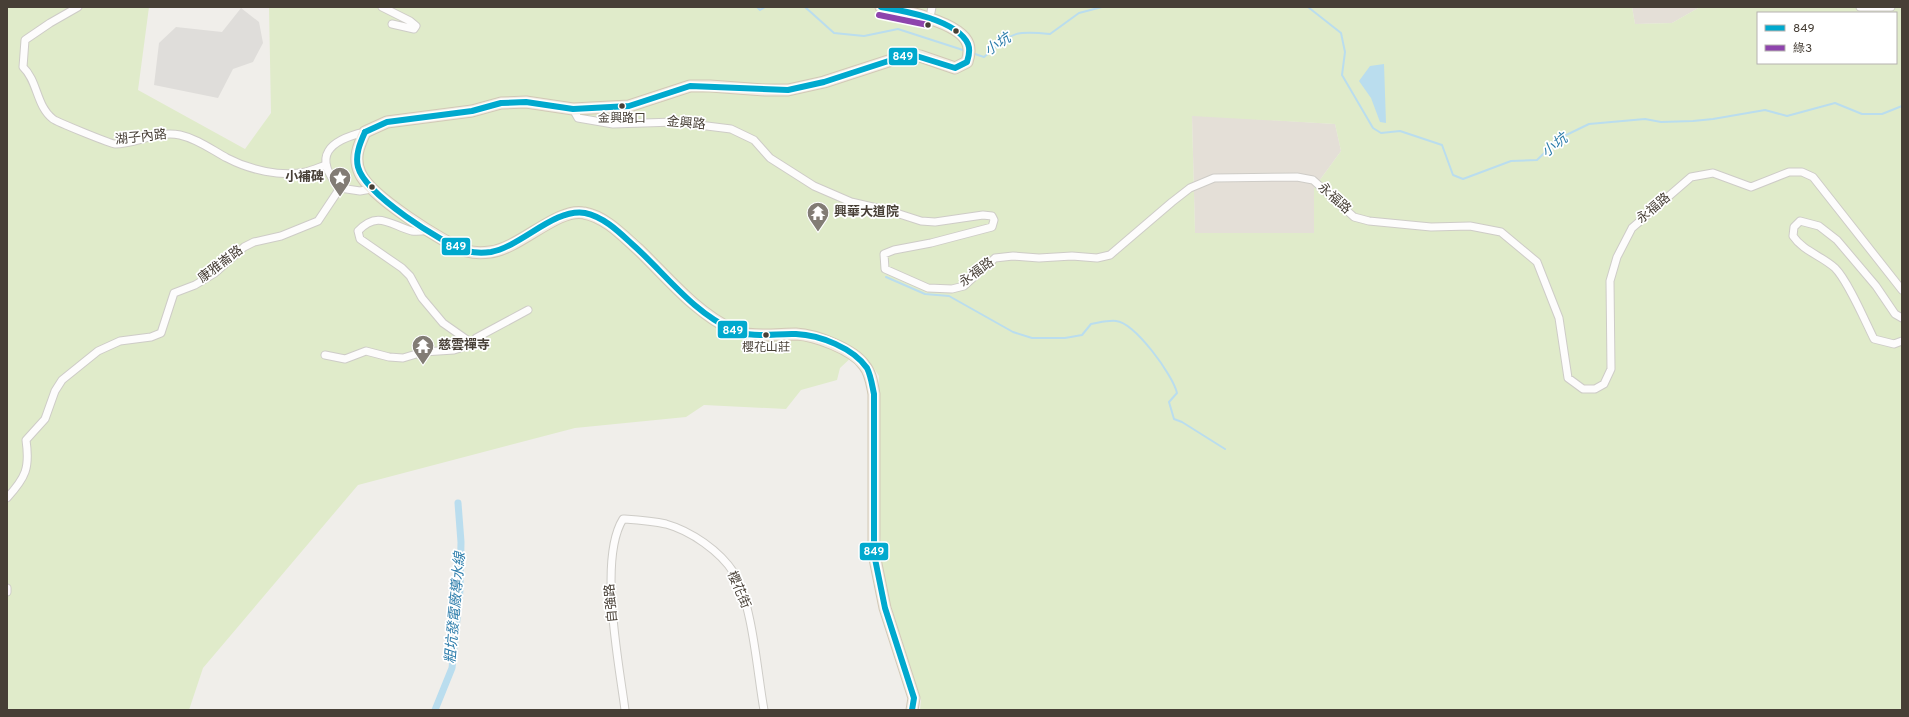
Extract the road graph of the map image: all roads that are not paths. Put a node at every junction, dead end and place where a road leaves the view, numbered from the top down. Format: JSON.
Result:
{"nodes":[{"id":1,"x":78,"y":7,"type":"edge"},
{"id":2,"x":382,"y":7,"type":"edge"},
{"id":3,"x":881,"y":7,"type":"edge"},
{"id":4,"x":1860,"y":7,"type":"edge"},
{"id":5,"x":1891,"y":7,"type":"edge"},
{"id":6,"x":931,"y":12,"type":"edge"},
{"id":7,"x":392,"y":24,"type":"dead end"},
{"id":8,"x":573,"y":109,"type":"junction"},
{"id":9,"x":365,"y":132,"type":"junction"},
{"id":10,"x":770,"y":158,"type":"joint"},
{"id":11,"x":326,"y":165,"type":"junction"},
{"id":12,"x":340,"y":188,"type":"junction"},
{"id":13,"x":371,"y":189,"type":"junction"},
{"id":14,"x":428,"y":230,"type":"junction"},
{"id":15,"x":1902,"y":290,"type":"edge"},
{"id":16,"x":528,"y":310,"type":"dead end"},
{"id":17,"x":1902,"y":318,"type":"edge"},
{"id":18,"x":1902,"y":341,"type":"edge"},
{"id":19,"x":472,"y":344,"type":"junction"},
{"id":20,"x":325,"y":355,"type":"dead end"},
{"id":21,"x":7,"y":498,"type":"edge"},
{"id":22,"x":645,"y":521,"type":"joint"},
{"id":23,"x":7,"y":588,"type":"edge"},
{"id":24,"x":7,"y":592,"type":"edge"},
{"id":25,"x":625,"y":710,"type":"edge"},
{"id":26,"x":764,"y":710,"type":"edge"},
{"id":27,"x":912,"y":710,"type":"edge"}],
"edges":[{"from":1,"to":11,"type":"street","name":"湖子內路"},
{"from":2,"to":7,"type":"street"},
{"from":3,"to":6,"type":"main road"},
{"from":4,"to":5,"type":"street"},
{"from":6,"to":8,"type":"main road"},
{"from":8,"to":9,"type":"main road"},
{"from":8,"to":10,"type":"street","name":"金興路"},
{"from":9,"to":11,"type":"street"},
{"from":9,"to":13,"type":"main road"},
{"from":10,"to":15,"type":"street","name":"永福路"},
{"from":11,"to":12,"type":"street"},
{"from":12,"to":13,"type":"street"},
{"from":12,"to":21,"type":"street","name":"康雅崙路"},
{"from":13,"to":14,"type":"main road"},
{"from":14,"to":19,"type":"street"},
{"from":14,"to":27,"type":"main road"},
{"from":16,"to":19,"type":"street"},
{"from":17,"to":18,"type":"street"},
{"from":19,"to":20,"type":"street"},
{"from":22,"to":25,"type":"street","name":"自強路"},
{"from":22,"to":26,"type":"street","name":"櫻花街"},
{"from":23,"to":24,"type":"street"}]}
